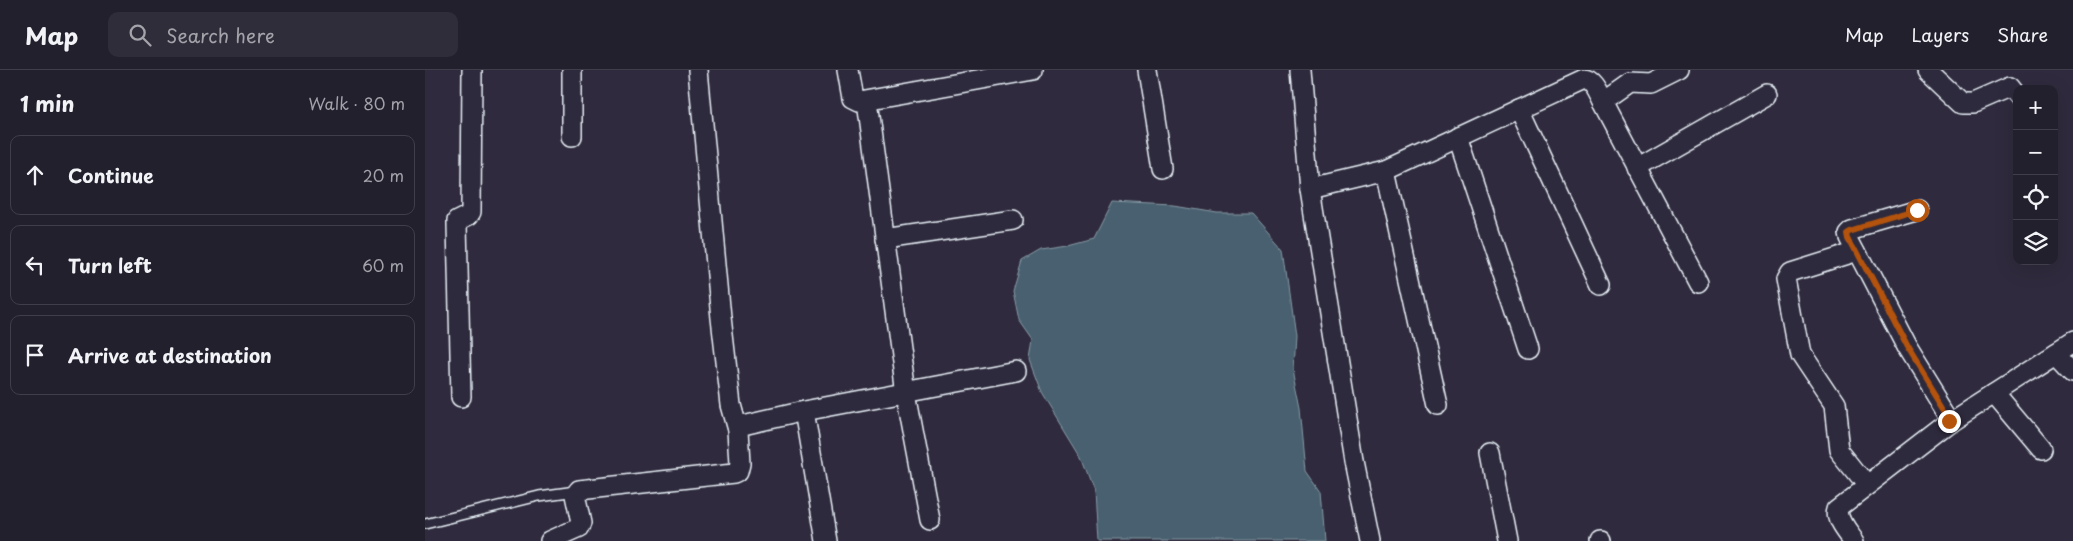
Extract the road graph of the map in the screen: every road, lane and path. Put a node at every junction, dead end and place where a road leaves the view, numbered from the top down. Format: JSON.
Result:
{"nodes":[{"id":1,"x":471,"y":70,"type":"edge"},
{"id":2,"x":572,"y":70,"type":"edge"},
{"id":3,"x":698,"y":70,"type":"edge"},
{"id":4,"x":848,"y":70,"type":"edge"},
{"id":5,"x":1033,"y":70,"type":"edge"},
{"id":6,"x":1147,"y":70,"type":"edge"},
{"id":7,"x":1299,"y":70,"type":"edge"},
{"id":8,"x":1679,"y":70,"type":"edge"},
{"id":9,"x":1928,"y":70,"type":"edge"},
{"id":10,"x":997,"y":73,"type":"edge"},
{"id":11,"x":2013,"y":90,"type":"edge"},
{"id":12,"x":1767,"y":94,"type":"dead end"},
{"id":13,"x":867,"y":101,"type":"junction"},
{"id":14,"x":1603,"y":102,"type":"junction"},
{"id":15,"x":1519,"y":109,"type":"junction"},
{"id":16,"x":571,"y":136,"type":"dead end"},
{"id":17,"x":1458,"y":137,"type":"junction"},
{"id":18,"x":1637,"y":168,"type":"junction"},
{"id":19,"x":1163,"y":169,"type":"dead end"},
{"id":20,"x":1386,"y":171,"type":"junction"},
{"id":21,"x":1310,"y":189,"type":"junction"},
{"id":22,"x":1917,"y":210,"type":"dead end"},
{"id":23,"x":1013,"y":220,"type":"dead end"},
{"id":24,"x":885,"y":239,"type":"junction"},
{"id":25,"x":1857,"y":251,"type":"junction"},
{"id":26,"x":1697,"y":282,"type":"dead end"},
{"id":27,"x":1601,"y":285,"type":"dead end"},
{"id":28,"x":2073,"y":342,"type":"edge"},
{"id":29,"x":1528,"y":349,"type":"dead end"},
{"id":30,"x":2056,"y":353,"type":"junction"},
{"id":31,"x":2073,"y":370,"type":"edge"},
{"id":32,"x":1016,"y":371,"type":"dead end"},
{"id":33,"x":906,"y":392,"type":"junction"},
{"id":34,"x":1994,"y":393,"type":"junction"},
{"id":35,"x":461,"y":397,"type":"dead end"},
{"id":36,"x":1438,"y":405,"type":"dead end"},
{"id":37,"x":804,"y":411,"type":"junction"},
{"id":38,"x":1952,"y":420,"type":"junction"},
{"id":39,"x":738,"y":430,"type":"junction"},
{"id":40,"x":2041,"y":449,"type":"dead end"},
{"id":41,"x":1490,"y":453,"type":"dead end"},
{"id":42,"x":1867,"y":485,"type":"junction"},
{"id":43,"x":576,"y":492,"type":"junction"},
{"id":44,"x":930,"y":520,"type":"dead end"},
{"id":45,"x":425,"y":524,"type":"edge"},
{"id":46,"x":550,"y":541,"type":"edge"},
{"id":47,"x":826,"y":541,"type":"edge"},
{"id":48,"x":1370,"y":541,"type":"edge"},
{"id":49,"x":1507,"y":541,"type":"edge"},
{"id":50,"x":1854,"y":541,"type":"edge"}],
"edges":[{"from":1,"to":35,"type":"street"},
{"from":2,"to":16,"type":"street"},
{"from":3,"to":39,"type":"street"},
{"from":4,"to":13,"type":"street"},
{"from":5,"to":10,"type":"street"},
{"from":6,"to":19,"type":"street"},
{"from":7,"to":21,"type":"street"},
{"from":8,"to":14,"type":"street"},
{"from":9,"to":11,"type":"street"},
{"from":10,"to":13,"type":"street"},
{"from":12,"to":18,"type":"street"},
{"from":13,"to":24,"type":"street"},
{"from":14,"to":15,"type":"street"},
{"from":14,"to":18,"type":"street"},
{"from":15,"to":17,"type":"street"},
{"from":15,"to":27,"type":"street"},
{"from":17,"to":20,"type":"street"},
{"from":17,"to":29,"type":"street"},
{"from":18,"to":26,"type":"street"},
{"from":20,"to":21,"type":"street"},
{"from":20,"to":36,"type":"street"},
{"from":21,"to":48,"type":"street"},
{"from":22,"to":25,"type":"street"},
{"from":23,"to":24,"type":"street"},
{"from":24,"to":33,"type":"street"},
{"from":25,"to":38,"type":"street"},
{"from":25,"to":42,"type":"street"},
{"from":28,"to":30,"type":"street"},
{"from":30,"to":31,"type":"street"},
{"from":30,"to":34,"type":"street"},
{"from":32,"to":33,"type":"street"},
{"from":33,"to":37,"type":"street"},
{"from":33,"to":44,"type":"street"},
{"from":34,"to":38,"type":"street"},
{"from":34,"to":40,"type":"street"},
{"from":37,"to":39,"type":"street"},
{"from":37,"to":47,"type":"street"},
{"from":38,"to":42,"type":"street"},
{"from":39,"to":43,"type":"street"},
{"from":41,"to":49,"type":"street"},
{"from":42,"to":50,"type":"street"},
{"from":43,"to":45,"type":"lane"},
{"from":43,"to":46,"type":"street"}]}
